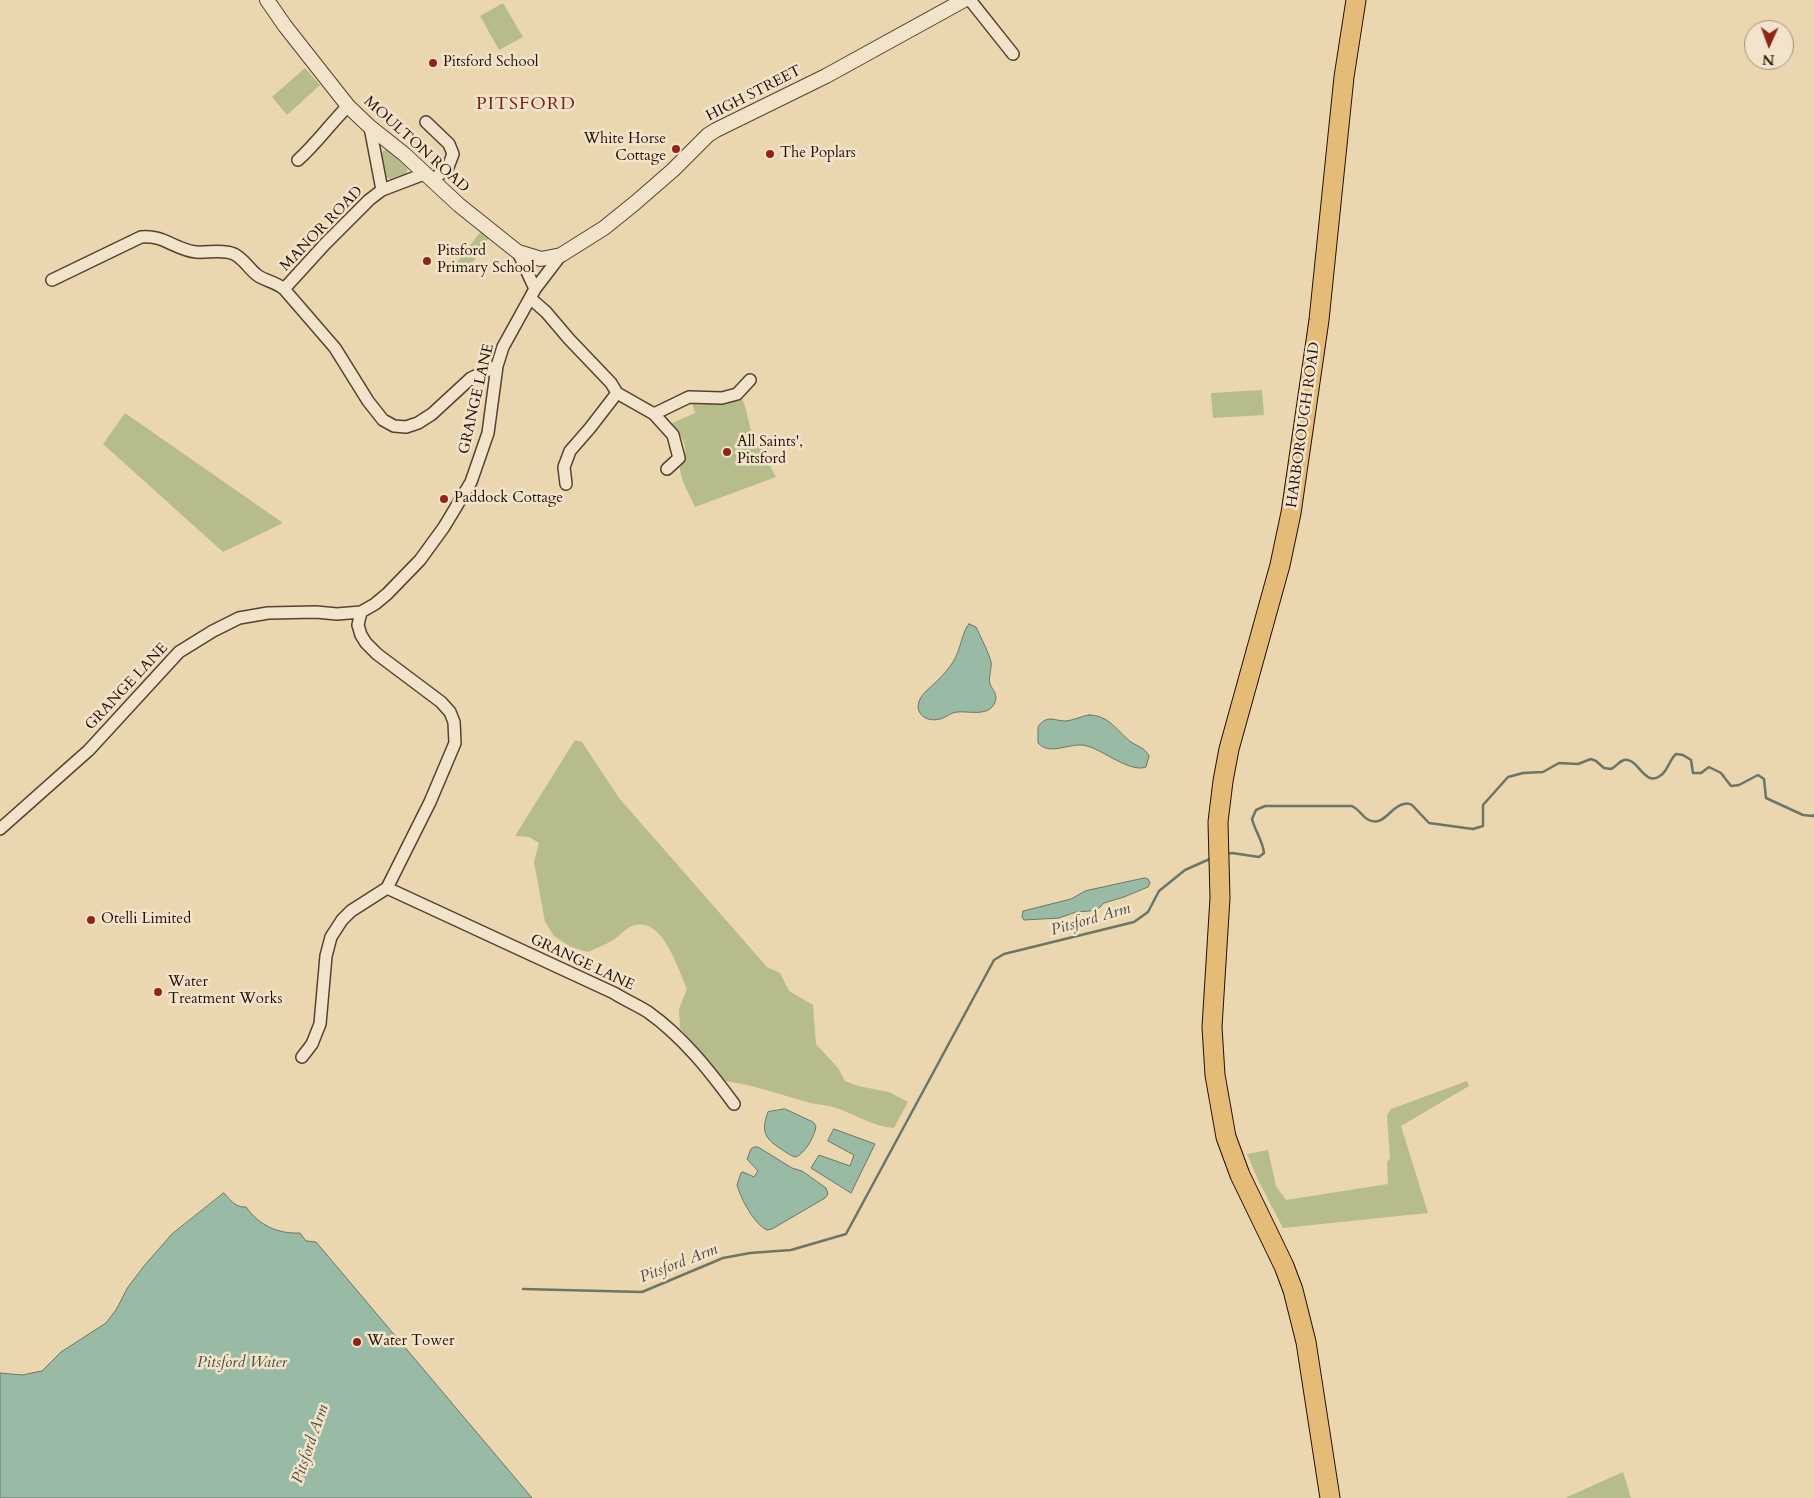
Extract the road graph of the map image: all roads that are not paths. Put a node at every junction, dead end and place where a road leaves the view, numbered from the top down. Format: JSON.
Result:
{"nodes":[{"id":1,"x":267,"y":0,"type":"edge"},
{"id":2,"x":964,"y":0,"type":"edge"},
{"id":3,"x":970,"y":0,"type":"edge"},
{"id":4,"x":1356,"y":0,"type":"edge"},
{"id":5,"x":1013,"y":54,"type":"dead end"},
{"id":6,"x":348,"y":106,"type":"junction"},
{"id":7,"x":426,"y":122,"type":"dead end"},
{"id":8,"x":370,"y":127,"type":"junction"},
{"id":9,"x":298,"y":160,"type":"dead end"},
{"id":10,"x":428,"y":177,"type":"junction"},
{"id":11,"x":382,"y":190,"type":"junction"},
{"id":12,"x":578,"y":246,"type":"joint"},
{"id":13,"x":518,"y":252,"type":"junction"},
{"id":14,"x":561,"y":255,"type":"junction"},
{"id":15,"x":52,"y":280,"type":"dead end"},
{"id":16,"x":284,"y":289,"type":"junction"},
{"id":17,"x":532,"y":294,"type":"junction"},
{"id":18,"x":497,"y":366,"type":"junction"},
{"id":19,"x":750,"y":380,"type":"dead end"},
{"id":20,"x":617,"y":393,"type":"junction"},
{"id":21,"x":654,"y":414,"type":"junction"},
{"id":22,"x":667,"y":469,"type":"dead end"},
{"id":23,"x":566,"y":484,"type":"dead end"},
{"id":24,"x":361,"y":612,"type":"junction"},
{"id":25,"x":0,"y":829,"type":"edge"},
{"id":26,"x":387,"y":888,"type":"junction"},
{"id":27,"x":302,"y":1057,"type":"dead end"},
{"id":28,"x":734,"y":1104,"type":"dead end"},
{"id":29,"x":1330,"y":1498,"type":"edge"}],
"edges":[{"from":1,"to":6,"type":"street","name":"MOULTON ROAD"},
{"from":2,"to":12,"type":"street","name":"HIGH STREET"},
{"from":3,"to":5,"type":"street"},
{"from":4,"to":29,"type":"highway","name":"HARBOROUGH ROAD"},
{"from":6,"to":8,"type":"street","name":"MOULTON ROAD"},
{"from":6,"to":9,"type":"street"},
{"from":7,"to":10,"type":"street"},
{"from":8,"to":10,"type":"street","name":"MOULTON ROAD"},
{"from":8,"to":11,"type":"street","name":"MANOR ROAD"},
{"from":10,"to":11,"type":"street","name":"MANOR ROAD"},
{"from":10,"to":13,"type":"street","name":"MOULTON ROAD"},
{"from":11,"to":16,"type":"street","name":"MANOR ROAD"},
{"from":12,"to":14,"type":"street","name":"MOULTON ROAD"},
{"from":13,"to":14,"type":"street","name":"MOULTON ROAD"},
{"from":13,"to":17,"type":"street"},
{"from":14,"to":17,"type":"street","name":"GRANGE LANE"},
{"from":15,"to":16,"type":"street"},
{"from":16,"to":18,"type":"street","name":"MANOR ROAD"},
{"from":17,"to":18,"type":"street","name":"GRANGE LANE"},
{"from":17,"to":20,"type":"street"},
{"from":18,"to":24,"type":"street","name":"GRANGE LANE"},
{"from":19,"to":21,"type":"street"},
{"from":20,"to":21,"type":"street"},
{"from":20,"to":23,"type":"street"},
{"from":21,"to":22,"type":"street"},
{"from":24,"to":25,"type":"street","name":"GRANGE LANE"},
{"from":24,"to":26,"type":"street"},
{"from":26,"to":27,"type":"street"},
{"from":26,"to":28,"type":"street","name":"GRANGE LANE"}]}
